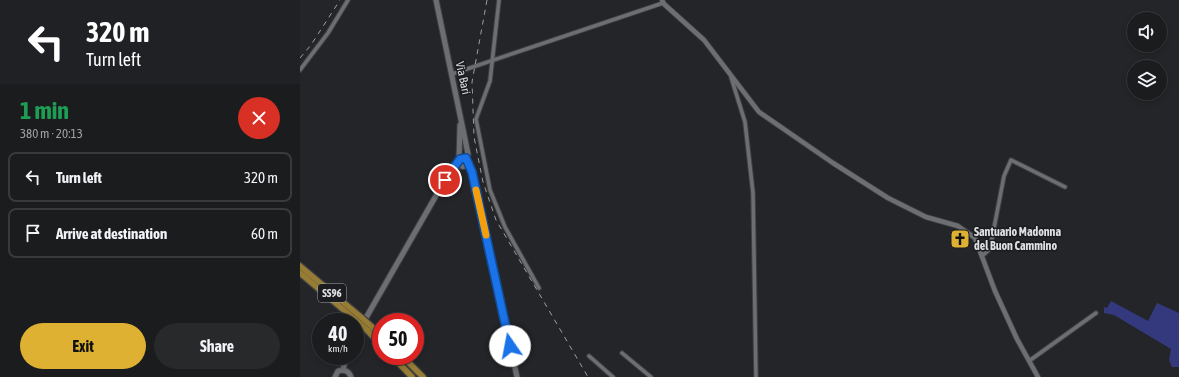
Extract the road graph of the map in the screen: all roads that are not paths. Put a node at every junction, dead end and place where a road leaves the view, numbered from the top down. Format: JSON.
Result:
{"nodes":[{"id":1,"x":348,"y":0,"type":"edge"},
{"id":2,"x":436,"y":0,"type":"edge"},
{"id":3,"x":499,"y":0,"type":"edge"},
{"id":4,"x":662,"y":2,"type":"edge"},
{"id":5,"x":493,"y":61,"type":"junction"},
{"id":6,"x":300,"y":70,"type":"edge"},
{"id":7,"x":452,"y":74,"type":"junction"},
{"id":8,"x":731,"y":76,"type":"junction"},
{"id":9,"x":461,"y":120,"type":"junction"},
{"id":10,"x":468,"y":161,"type":"junction"},
{"id":11,"x":461,"y":163,"type":"junction"},
{"id":12,"x":473,"y":176,"type":"junction"},
{"id":13,"x":1066,"y":187,"type":"dead end"},
{"id":14,"x":982,"y":256,"type":"junction"},
{"id":15,"x":300,"y":266,"type":"edge"},
{"id":16,"x":300,"y":273,"type":"edge"},
{"id":17,"x":539,"y":288,"type":"dead end"},
{"id":18,"x":351,"y":313,"type":"edge"},
{"id":19,"x":352,"y":313,"type":"edge"},
{"id":20,"x":1096,"y":313,"type":"dead end"},
{"id":21,"x":364,"y":321,"type":"edge"},
{"id":22,"x":364,"y":324,"type":"edge"},
{"id":23,"x":369,"y":328,"type":"junction"},
{"id":24,"x":372,"y":330,"type":"edge"},
{"id":25,"x":372,"y":332,"type":"edge"},
{"id":26,"x":622,"y":352,"type":"dead end"},
{"id":27,"x":589,"y":356,"type":"dead end"},
{"id":28,"x":1029,"y":361,"type":"junction"},
{"id":29,"x":344,"y":365,"type":"edge"},
{"id":30,"x":401,"y":365,"type":"edge"},
{"id":31,"x":411,"y":365,"type":"edge"},
{"id":32,"x":343,"y":370,"type":"junction"},
{"id":33,"x":335,"y":377,"type":"edge"},
{"id":34,"x":351,"y":377,"type":"edge"},
{"id":35,"x":412,"y":377,"type":"edge"},
{"id":36,"x":423,"y":377,"type":"edge"},
{"id":37,"x":517,"y":377,"type":"edge"},
{"id":38,"x":613,"y":377,"type":"edge"},
{"id":39,"x":650,"y":377,"type":"edge"},
{"id":40,"x":756,"y":377,"type":"edge"},
{"id":41,"x":1038,"y":377,"type":"edge"}],
"edges":[{"from":1,"to":6,"type":"street"},
{"from":2,"to":7,"type":"main road","name":"Via Bari"},
{"from":3,"to":5,"type":"street"},
{"from":4,"to":5,"type":"street"},
{"from":4,"to":8,"type":"street"},
{"from":5,"to":7,"type":"street"},
{"from":5,"to":17,"type":"street"},
{"from":7,"to":9,"type":"main road","name":"Via Bari"},
{"from":8,"to":14,"type":"street"},
{"from":8,"to":40,"type":"street"},
{"from":9,"to":10,"type":"main road","name":"Via Bari"},
{"from":9,"to":11,"type":"main road"},
{"from":10,"to":11,"type":"main road"},
{"from":10,"to":11,"type":"main road"},
{"from":10,"to":12,"type":"main road","name":"Via Bari"},
{"from":11,"to":12,"type":"main road"},
{"from":11,"to":21,"type":"main road"},
{"from":12,"to":37,"type":"main road","name":"Via Bari"},
{"from":13,"to":14,"type":"street"},
{"from":14,"to":28,"type":"street"},
{"from":15,"to":19,"type":"highway","number":"SS96"},
{"from":16,"to":18,"type":"highway","number":"SS96"},
{"from":20,"to":28,"type":"street"},
{"from":22,"to":23,"type":"highway","number":"SS96","bridge":true},
{"from":23,"to":24,"type":"highway","number":"SS96"},
{"from":23,"to":25,"type":"highway","number":"SS96"},
{"from":26,"to":39,"type":"street"},
{"from":27,"to":38,"type":"street"},
{"from":28,"to":41,"type":"street"},
{"from":29,"to":32,"type":"main road"},
{"from":30,"to":35,"type":"highway"},
{"from":31,"to":36,"type":"highway"},
{"from":32,"to":33,"type":"main road"},
{"from":32,"to":34,"type":"main road"}]}
